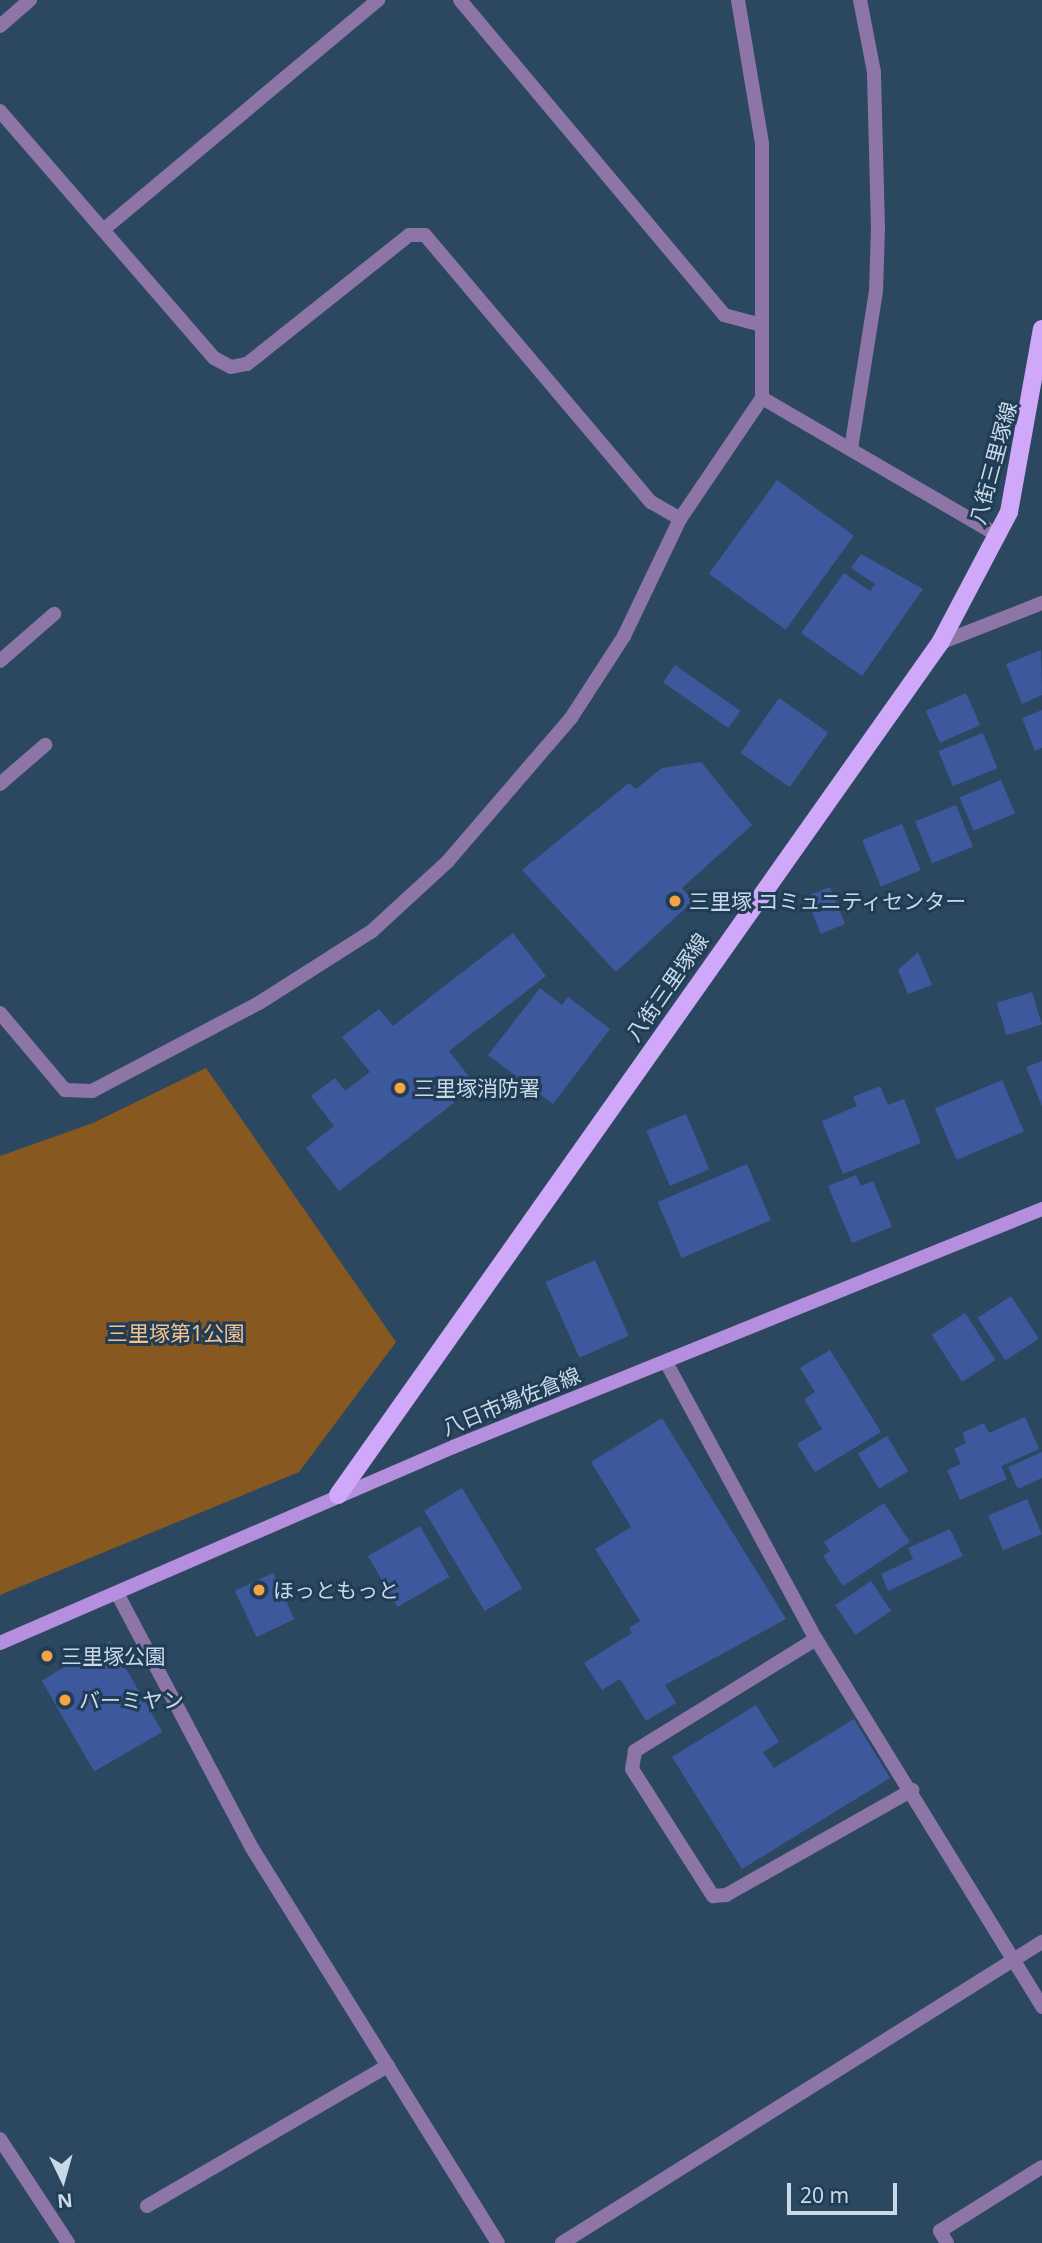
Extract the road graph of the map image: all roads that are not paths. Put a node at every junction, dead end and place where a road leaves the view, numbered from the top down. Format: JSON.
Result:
{"nodes":[{"id":1,"x":30,"y":0,"type":"edge"},
{"id":2,"x":378,"y":0,"type":"edge"},
{"id":3,"x":460,"y":0,"type":"edge"},
{"id":4,"x":738,"y":0,"type":"edge"},
{"id":5,"x":860,"y":0,"type":"edge"},
{"id":6,"x":0,"y":26,"type":"edge"},
{"id":7,"x":0,"y":111,"type":"edge"},
{"id":8,"x":103,"y":230,"type":"junction"},
{"id":9,"x":758,"y":324,"type":"junction"},
{"id":10,"x":1042,"y":329,"type":"edge"},
{"id":11,"x":762,"y":398,"type":"junction"},
{"id":12,"x":851,"y":449,"type":"junction"},
{"id":13,"x":680,"y":519,"type":"junction"},
{"id":14,"x":999,"y":537,"type":"junction"},
{"id":15,"x":1042,"y":603,"type":"edge"},
{"id":16,"x":54,"y":614,"type":"dead end"},
{"id":17,"x":940,"y":643,"type":"junction"},
{"id":18,"x":0,"y":661,"type":"edge"},
{"id":19,"x":45,"y":745,"type":"dead end"},
{"id":20,"x":0,"y":784,"type":"edge"},
{"id":21,"x":0,"y":1013,"type":"edge"},
{"id":22,"x":1042,"y":1209,"type":"edge"},
{"id":23,"x":666,"y":1362,"type":"junction"},
{"id":24,"x":338,"y":1495,"type":"junction"},
{"id":25,"x":118,"y":1595,"type":"junction"},
{"id":26,"x":816,"y":1639,"type":"junction"},
{"id":27,"x":0,"y":1643,"type":"edge"},
{"id":28,"x":912,"y":1790,"type":"junction"},
{"id":29,"x":1042,"y":1942,"type":"edge"},
{"id":30,"x":1012,"y":1960,"type":"junction"},
{"id":31,"x":1042,"y":2007,"type":"edge"},
{"id":32,"x":388,"y":2067,"type":"junction"},
{"id":33,"x":0,"y":2139,"type":"edge"},
{"id":34,"x":1042,"y":2167,"type":"edge"},
{"id":35,"x":147,"y":2206,"type":"dead end"},
{"id":36,"x":68,"y":2243,"type":"edge"},
{"id":37,"x":498,"y":2243,"type":"edge"},
{"id":38,"x":562,"y":2243,"type":"edge"},
{"id":39,"x":947,"y":2243,"type":"edge"}],
"edges":[{"from":1,"to":6,"type":"street"},
{"from":2,"to":8,"type":"street"},
{"from":3,"to":9,"type":"street"},
{"from":4,"to":9,"type":"street"},
{"from":5,"to":12,"type":"street"},
{"from":7,"to":8,"type":"street"},
{"from":8,"to":13,"type":"street"},
{"from":9,"to":11,"type":"street"},
{"from":10,"to":14,"type":"main road","name":"八街三里塚線"},
{"from":11,"to":12,"type":"street"},
{"from":11,"to":13,"type":"street"},
{"from":12,"to":14,"type":"street"},
{"from":13,"to":21,"type":"street"},
{"from":14,"to":17,"type":"main road","name":"八街三里塚線"},
{"from":15,"to":17,"type":"street"},
{"from":16,"to":18,"type":"street"},
{"from":17,"to":24,"type":"main road","name":"八街三里塚線"},
{"from":19,"to":20,"type":"street"},
{"from":22,"to":23,"type":"main road","name":"八日市場佐倉線"},
{"from":23,"to":24,"type":"main road","name":"八日市場佐倉線"},
{"from":23,"to":26,"type":"street"},
{"from":24,"to":25,"type":"main road","name":"八日市場佐倉線"},
{"from":25,"to":27,"type":"main road","name":"八日市場佐倉線"},
{"from":25,"to":32,"type":"street"},
{"from":26,"to":28,"type":"street"},
{"from":26,"to":28,"type":"street"},
{"from":28,"to":30,"type":"street"},
{"from":29,"to":30,"type":"street"},
{"from":30,"to":31,"type":"street"},
{"from":30,"to":38,"type":"street"},
{"from":32,"to":35,"type":"street"},
{"from":32,"to":37,"type":"street"},
{"from":33,"to":36,"type":"street"},
{"from":34,"to":39,"type":"street"}]}
